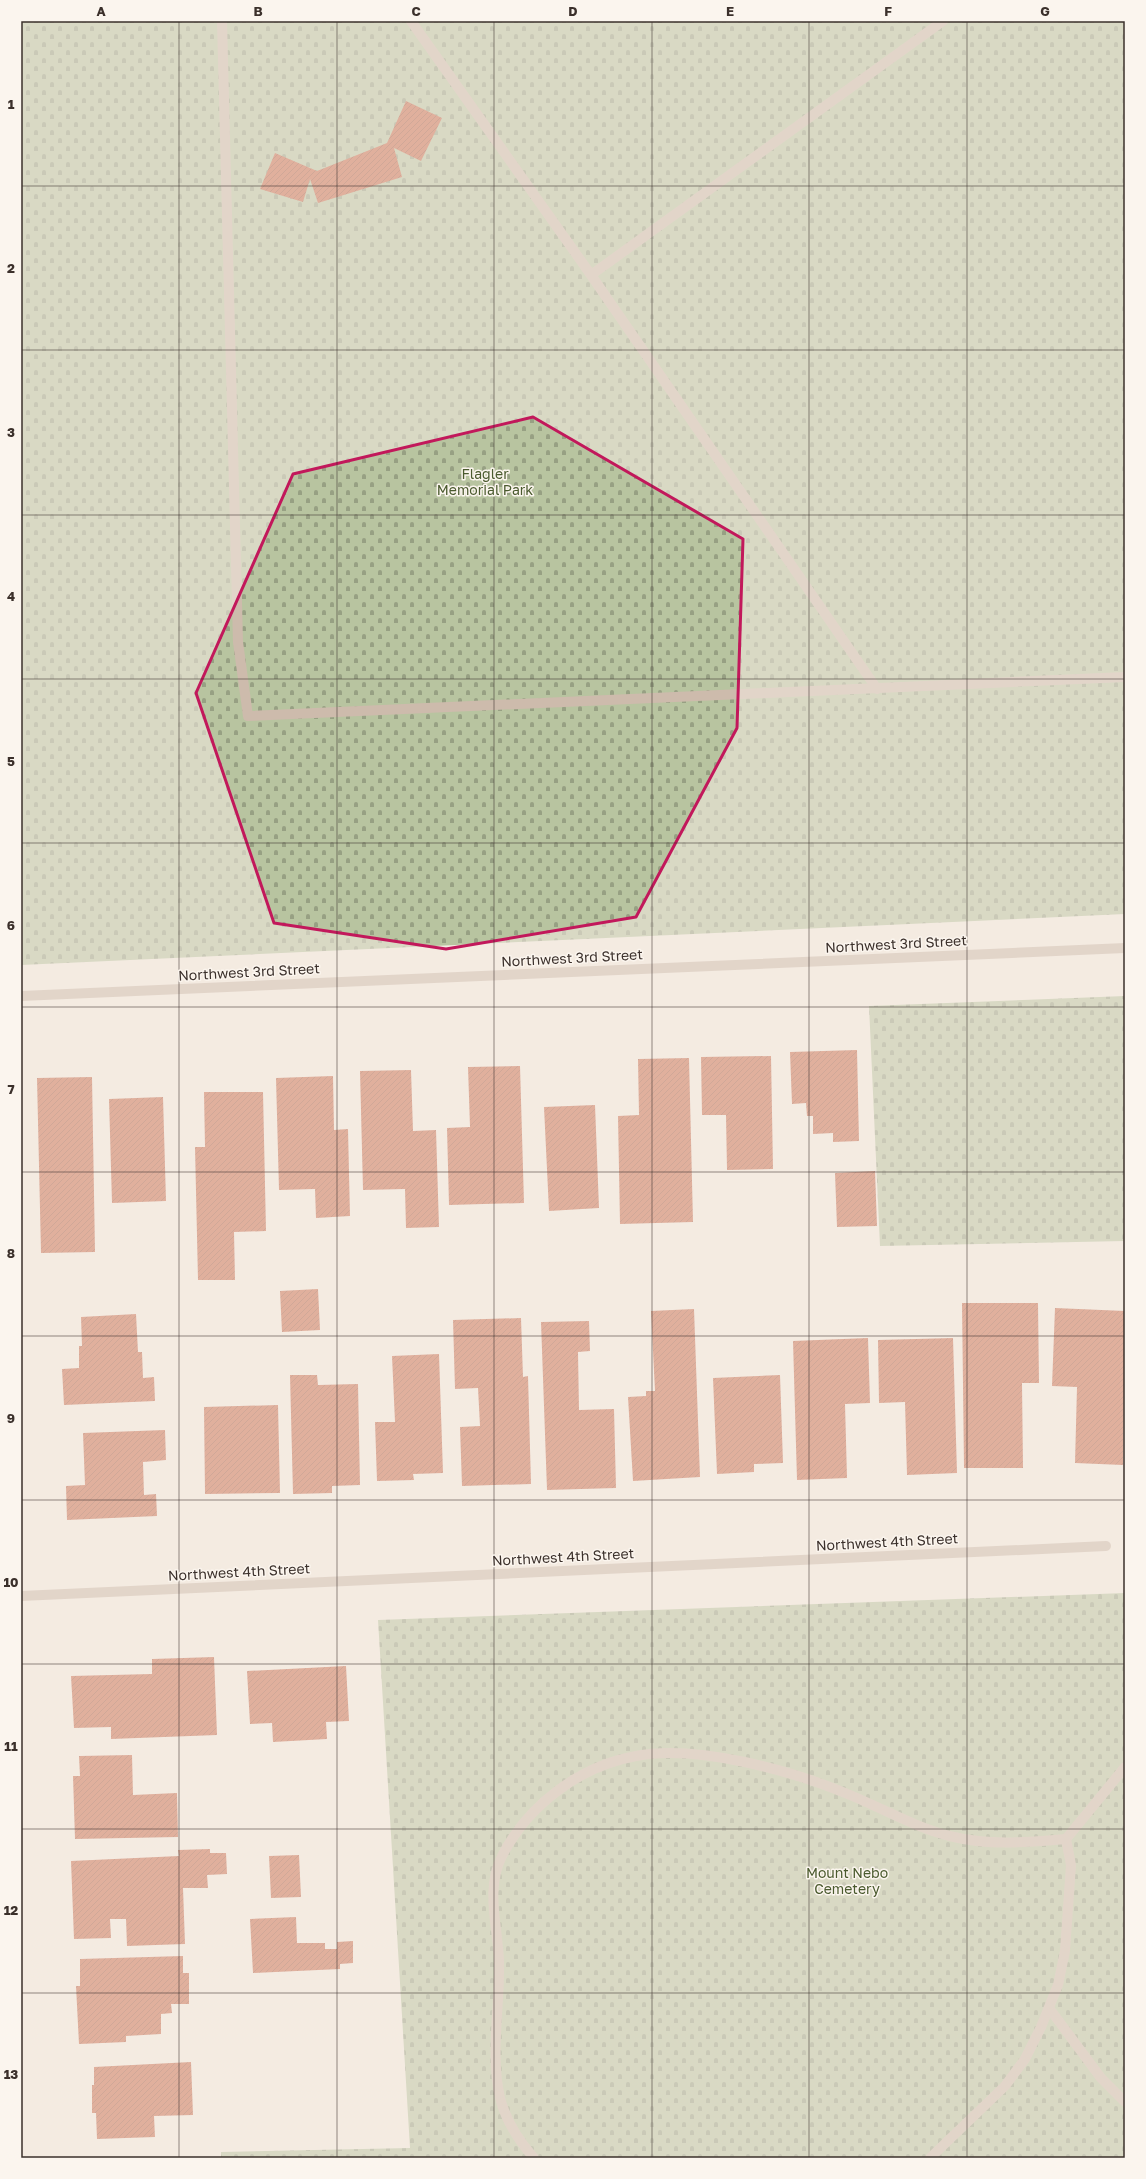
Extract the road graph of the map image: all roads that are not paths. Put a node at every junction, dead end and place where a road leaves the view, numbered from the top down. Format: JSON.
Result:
{"nodes":[{"id":1,"x":222,"y":21,"type":"edge"},
{"id":2,"x":411,"y":21,"type":"edge"},
{"id":3,"x":943,"y":21,"type":"edge"},
{"id":4,"x":591,"y":275,"type":"junction"},
{"id":5,"x":1125,"y":677,"type":"edge"},
{"id":6,"x":877,"y":689,"type":"junction"},
{"id":7,"x":1125,"y":948,"type":"edge"},
{"id":8,"x":21,"y":996,"type":"edge"},
{"id":9,"x":1106,"y":1546,"type":"dead end"},
{"id":10,"x":21,"y":1596,"type":"edge"},
{"id":11,"x":1125,"y":1767,"type":"edge"},
{"id":12,"x":1066,"y":1839,"type":"junction"},
{"id":13,"x":1049,"y":2008,"type":"junction"},
{"id":14,"x":1125,"y":2102,"type":"edge"},
{"id":15,"x":534,"y":2158,"type":"edge"},
{"id":16,"x":930,"y":2158,"type":"edge"}],
"edges":[{"from":1,"to":6,"type":"street"},
{"from":2,"to":4,"type":"street"},
{"from":3,"to":4,"type":"street"},
{"from":4,"to":6,"type":"street"},
{"from":5,"to":6,"type":"street"},
{"from":7,"to":8,"type":"street","name":"Northwest 3rd Street"},
{"from":9,"to":10,"type":"street","name":"Northwest 4th Street"},
{"from":11,"to":12,"type":"street"},
{"from":12,"to":13,"type":"street"},
{"from":12,"to":15,"type":"street"},
{"from":13,"to":14,"type":"street"},
{"from":13,"to":16,"type":"street"}]}
